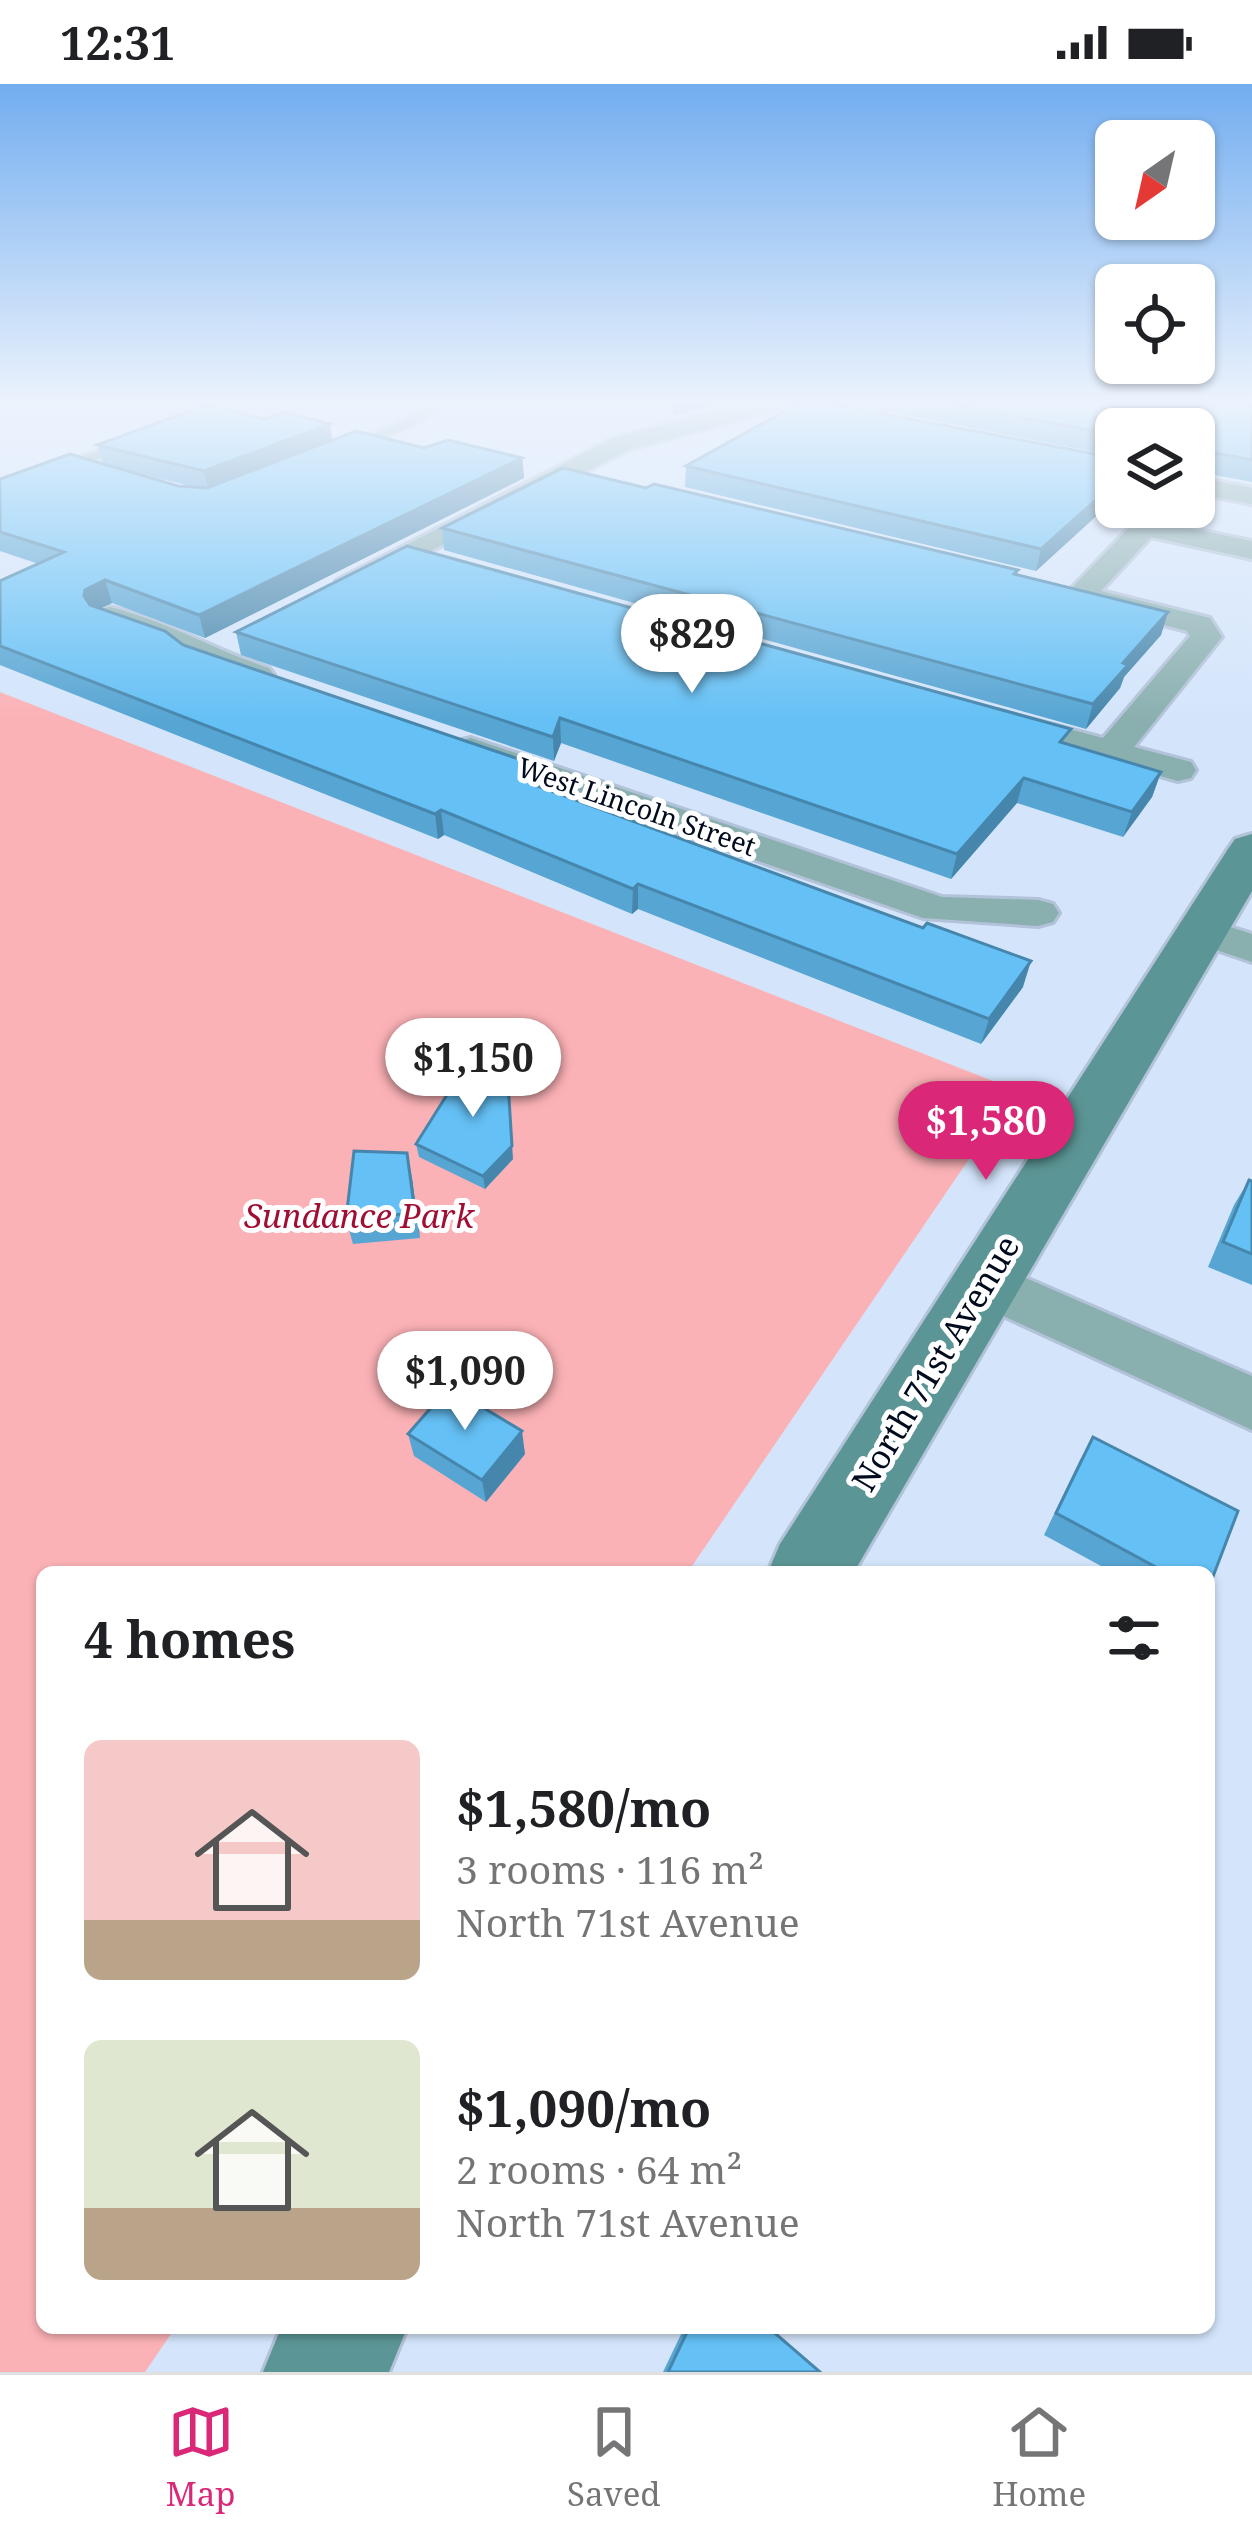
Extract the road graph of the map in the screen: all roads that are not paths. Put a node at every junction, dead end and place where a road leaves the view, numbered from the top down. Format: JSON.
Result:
{"nodes":[{"id":1,"x":492,"y":509,"type":"edge"},
{"id":2,"x":1142,"y":528,"type":"edge"},
{"id":3,"x":1187,"y":528,"type":"edge"},
{"id":4,"x":1252,"y":550,"type":"edge"},
{"id":5,"x":406,"y":553,"type":"junction"},
{"id":6,"x":451,"y":566,"type":"edge"},
{"id":7,"x":324,"y":595,"type":"edge"},
{"id":8,"x":110,"y":616,"type":"edge"},
{"id":9,"x":243,"y":636,"type":"edge"},
{"id":10,"x":202,"y":657,"type":"junction"},
{"id":11,"x":292,"y":687,"type":"edge"},
{"id":12,"x":974,"y":713,"type":"edge"},
{"id":13,"x":448,"y":741,"type":"edge"},
{"id":14,"x":1111,"y":752,"type":"junction"},
{"id":15,"x":1178,"y":770,"type":"dead end"},
{"id":16,"x":1252,"y":849,"type":"edge"},
{"id":17,"x":1038,"y":913,"type":"dead end"},
{"id":18,"x":1227,"y":940,"type":"edge"},
{"id":19,"x":984,"y":1282,"type":"junction"},
{"id":20,"x":1252,"y":1404,"type":"edge"},
{"id":21,"x":813,"y":1566,"type":"edge"},
{"id":22,"x":345,"y":2334,"type":"edge"},
{"id":23,"x":322,"y":2372,"type":"edge"}],
"edges":[{"from":1,"to":5,"type":"street"},
{"from":2,"to":14,"type":"street"},
{"from":3,"to":4,"type":"street"},
{"from":5,"to":6,"type":"street"},
{"from":5,"to":7,"type":"street"},
{"from":8,"to":10,"type":"street"},
{"from":9,"to":10,"type":"street"},
{"from":10,"to":11,"type":"street"},
{"from":12,"to":14,"type":"street"},
{"from":13,"to":17,"type":"street","name":"West Lincoln Street"},
{"from":14,"to":15,"type":"street"},
{"from":16,"to":18,"type":"street","name":"North 71st Avenue"},
{"from":18,"to":19,"type":"street","name":"North 71st Avenue"},
{"from":19,"to":20,"type":"street"},
{"from":19,"to":21,"type":"street","name":"North 71st Avenue"},
{"from":22,"to":23,"type":"street"}]}
